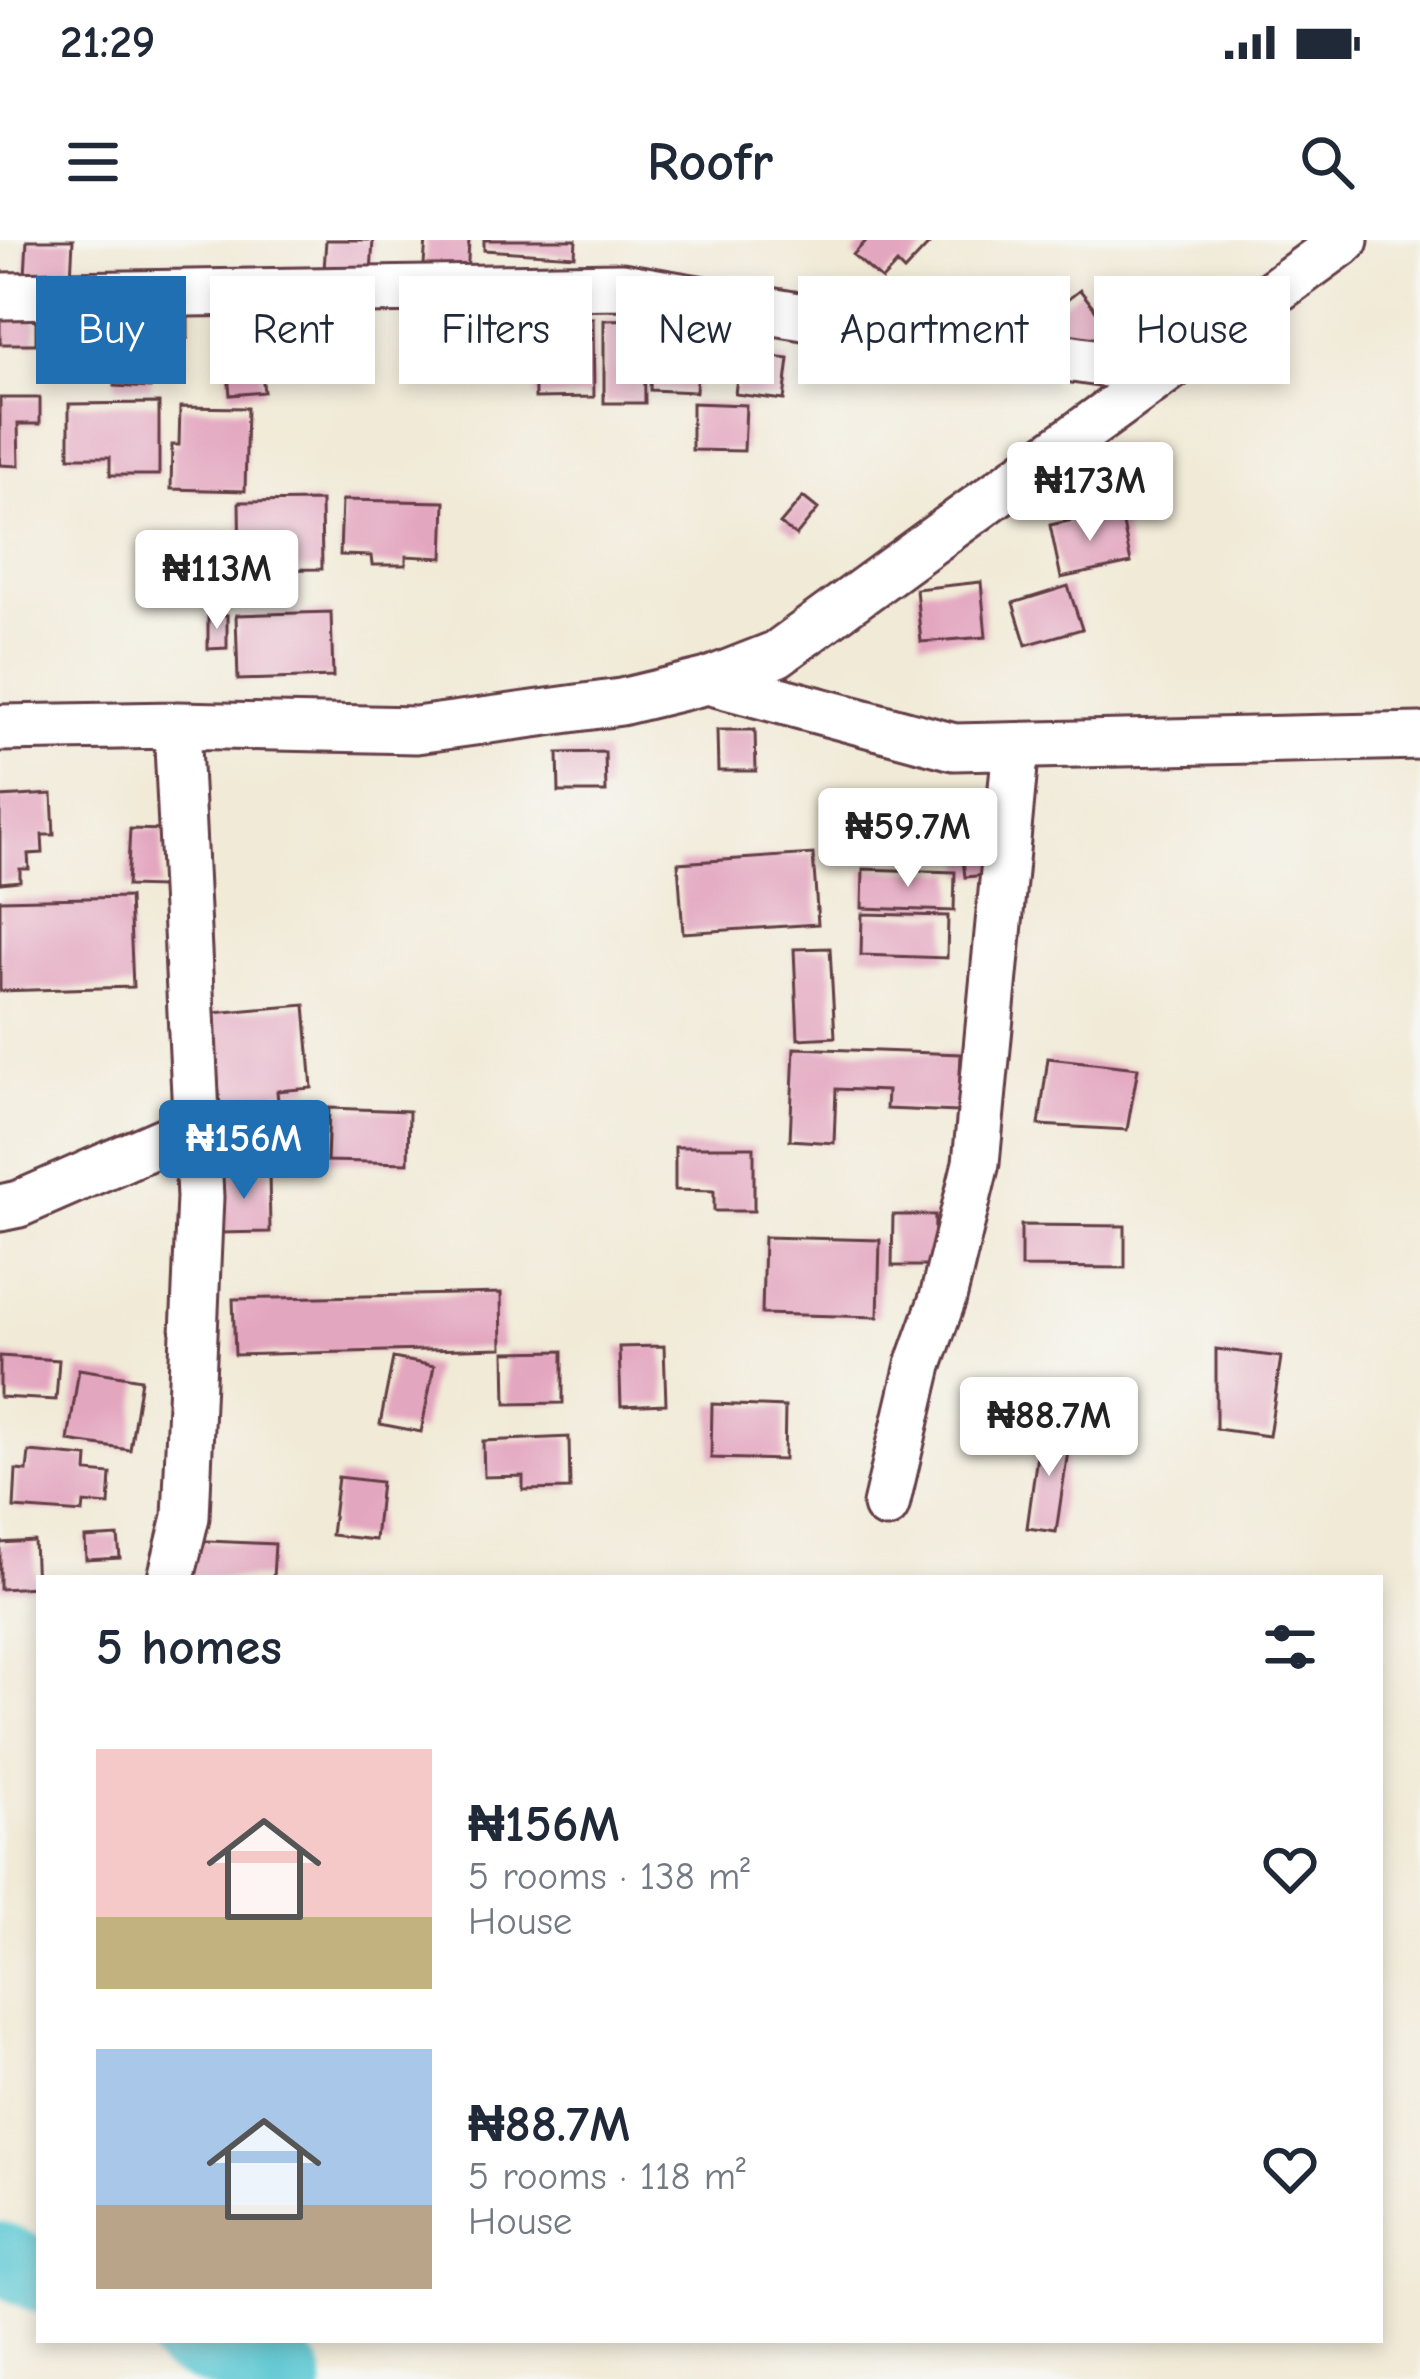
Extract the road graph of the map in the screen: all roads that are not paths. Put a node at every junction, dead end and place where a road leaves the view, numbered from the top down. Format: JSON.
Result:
{"nodes":[{"id":1,"x":1345,"y":240,"type":"edge"},
{"id":2,"x":1290,"y":279,"type":"edge"},
{"id":3,"x":0,"y":296,"type":"edge"},
{"id":4,"x":1094,"y":362,"type":"edge"},
{"id":5,"x":1144,"y":384,"type":"edge"},
{"id":6,"x":707,"y":681,"type":"junction"},
{"id":7,"x":177,"y":724,"type":"junction"},
{"id":8,"x":0,"y":728,"type":"edge"},
{"id":9,"x":1420,"y":736,"type":"edge"},
{"id":10,"x":1016,"y":746,"type":"junction"},
{"id":11,"x":195,"y":1127,"type":"junction"},
{"id":12,"x":0,"y":1208,"type":"edge"},
{"id":13,"x":886,"y":1504,"type":"dead end"},
{"id":14,"x":172,"y":1575,"type":"edge"}],
"edges":[{"from":1,"to":2,"type":"street"},
{"from":3,"to":4,"type":"street"},
{"from":5,"to":6,"type":"street"},
{"from":6,"to":7,"type":"street"},
{"from":6,"to":10,"type":"street"},
{"from":7,"to":8,"type":"street"},
{"from":7,"to":11,"type":"street"},
{"from":9,"to":10,"type":"street"},
{"from":10,"to":13,"type":"street"},
{"from":11,"to":12,"type":"street"},
{"from":11,"to":14,"type":"street"}]}
